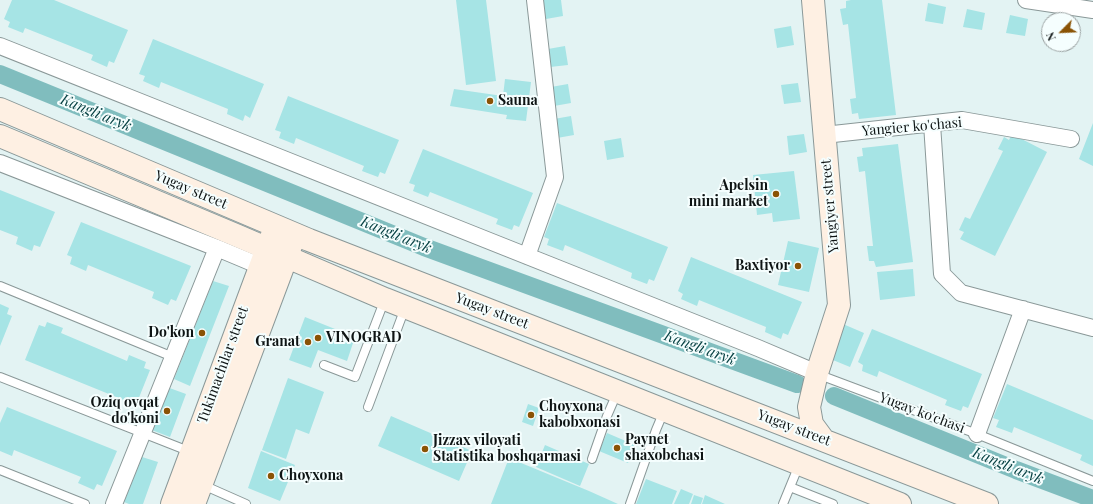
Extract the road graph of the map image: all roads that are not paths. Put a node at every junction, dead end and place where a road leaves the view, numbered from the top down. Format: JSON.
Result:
{"nodes":[{"id":1,"x":536,"y":0,"type":"edge"},
{"id":2,"x":813,"y":0,"type":"edge"},
{"id":3,"x":1026,"y":0,"type":"edge"},
{"id":4,"x":1093,"y":10,"type":"edge"},
{"id":5,"x":0,"y":46,"type":"edge"},
{"id":6,"x":0,"y":109,"type":"edge"},
{"id":7,"x":932,"y":124,"type":"junction"},
{"id":8,"x":824,"y":134,"type":"junction"},
{"id":9,"x":0,"y":136,"type":"edge"},
{"id":10,"x":1071,"y":139,"type":"dead end"},
{"id":11,"x":0,"y":163,"type":"edge"},
{"id":12,"x":276,"y":226,"type":"junction"},
{"id":13,"x":296,"y":234,"type":"junction"},
{"id":14,"x":217,"y":248,"type":"junction"},
{"id":15,"x":527,"y":256,"type":"junction"},
{"id":16,"x":263,"y":257,"type":"junction"},
{"id":17,"x":287,"y":257,"type":"junction"},
{"id":18,"x":0,"y":286,"type":"edge"},
{"id":19,"x":385,"y":300,"type":"junction"},
{"id":20,"x":406,"y":307,"type":"junction"},
{"id":21,"x":1023,"y":310,"type":"junction"},
{"id":22,"x":1093,"y":328,"type":"edge"},
{"id":23,"x":173,"y":357,"type":"junction"},
{"id":24,"x":324,"y":365,"type":"dead end"},
{"id":25,"x":817,"y":373,"type":"junction"},
{"id":26,"x":0,"y":377,"type":"edge"},
{"id":27,"x":618,"y":392,"type":"junction"},
{"id":28,"x":368,"y":407,"type":"dead end"},
{"id":29,"x":809,"y":407,"type":"junction"},
{"id":30,"x":664,"y":410,"type":"junction"},
{"id":31,"x":776,"y":421,"type":"junction"},
{"id":32,"x":143,"y":433,"type":"junction"},
{"id":33,"x":977,"y":434,"type":"junction"},
{"id":34,"x":822,"y":439,"type":"junction"},
{"id":35,"x":191,"y":452,"type":"junction"},
{"id":36,"x":592,"y":459,"type":"dead end"},
{"id":37,"x":800,"y":464,"type":"junction"},
{"id":38,"x":0,"y":470,"type":"edge"},
{"id":39,"x":1093,"y":481,"type":"edge"},
{"id":40,"x":790,"y":487,"type":"junction"},
{"id":41,"x":198,"y":494,"type":"edge"},
{"id":42,"x":85,"y":504,"type":"edge"},
{"id":43,"x":114,"y":504,"type":"edge"},
{"id":44,"x":172,"y":504,"type":"edge"},
{"id":45,"x":246,"y":504,"type":"edge"},
{"id":46,"x":630,"y":504,"type":"edge"},
{"id":47,"x":783,"y":504,"type":"edge"},
{"id":48,"x":833,"y":504,"type":"edge"},
{"id":49,"x":900,"y":504,"type":"edge"},
{"id":50,"x":987,"y":504,"type":"edge"}],
"edges":[{"from":1,"to":15,"type":"street"},
{"from":2,"to":8,"type":"main road","name":"Yangiyer street"},
{"from":3,"to":4,"type":"street"},
{"from":5,"to":15,"type":"street"},
{"from":6,"to":12,"type":"main road","name":"Yugay street"},
{"from":7,"to":8,"type":"street","name":"Yangier ko'chasi"},
{"from":7,"to":10,"type":"street","name":"Yangier ko'chasi"},
{"from":7,"to":21,"type":"street"},
{"from":8,"to":25,"type":"main road","name":"Yangiyer street"},
{"from":9,"to":16,"type":"main road","name":"Yugay street"},
{"from":11,"to":14,"type":"street"},
{"from":12,"to":13,"type":"main road","name":"Yugay street"},
{"from":12,"to":16,"type":"main road","name":"Tukimachilar street"},
{"from":13,"to":17,"type":"main road","name":"Tukimachilar street"},
{"from":13,"to":31,"type":"main road","name":"Yugay street"},
{"from":14,"to":16,"type":"street"},
{"from":14,"to":23,"type":"street"},
{"from":15,"to":25,"type":"street"},
{"from":16,"to":17,"type":"main road","name":"Yugay street"},
{"from":16,"to":35,"type":"main road","name":"Tukimachilar street"},
{"from":17,"to":19,"type":"main road","name":"Yugay street"},
{"from":17,"to":41,"type":"main road","name":"Tukimachilar street"},
{"from":18,"to":23,"type":"lane"},
{"from":19,"to":20,"type":"main road","name":"Yugay street"},
{"from":19,"to":24,"type":"lane"},
{"from":20,"to":27,"type":"main road","name":"Yugay street"},
{"from":20,"to":28,"type":"lane"},
{"from":21,"to":22,"type":"street"},
{"from":21,"to":33,"type":"street"},
{"from":23,"to":32,"type":"street"},
{"from":25,"to":29,"type":"main road","name":"Yangiyer street"},
{"from":25,"to":33,"type":"lane","name":"Yugay ko'chasi"},
{"from":26,"to":32,"type":"lane"},
{"from":27,"to":30,"type":"main road","name":"Yugay street"},
{"from":27,"to":36,"type":"lane"},
{"from":29,"to":31,"type":"main road"},
{"from":29,"to":34,"type":"main road"},
{"from":30,"to":37,"type":"main road","name":"Yugay street"},
{"from":30,"to":46,"type":"lane"},
{"from":31,"to":34,"type":"main road","name":"Yugay street"},
{"from":32,"to":35,"type":"lane"},
{"from":32,"to":43,"type":"street"},
{"from":33,"to":39,"type":"lane","name":"Yugay ko'chasi"},
{"from":34,"to":50,"type":"main road","name":"Yugay street"},
{"from":35,"to":44,"type":"main road","name":"Tukimachilar street"},
{"from":37,"to":40,"type":"lane"},
{"from":37,"to":49,"type":"main road","name":"Yugay street"},
{"from":38,"to":42,"type":"lane"},
{"from":40,"to":47,"type":"lane"},
{"from":40,"to":48,"type":"lane"},
{"from":41,"to":45,"type":"lane"}]}
